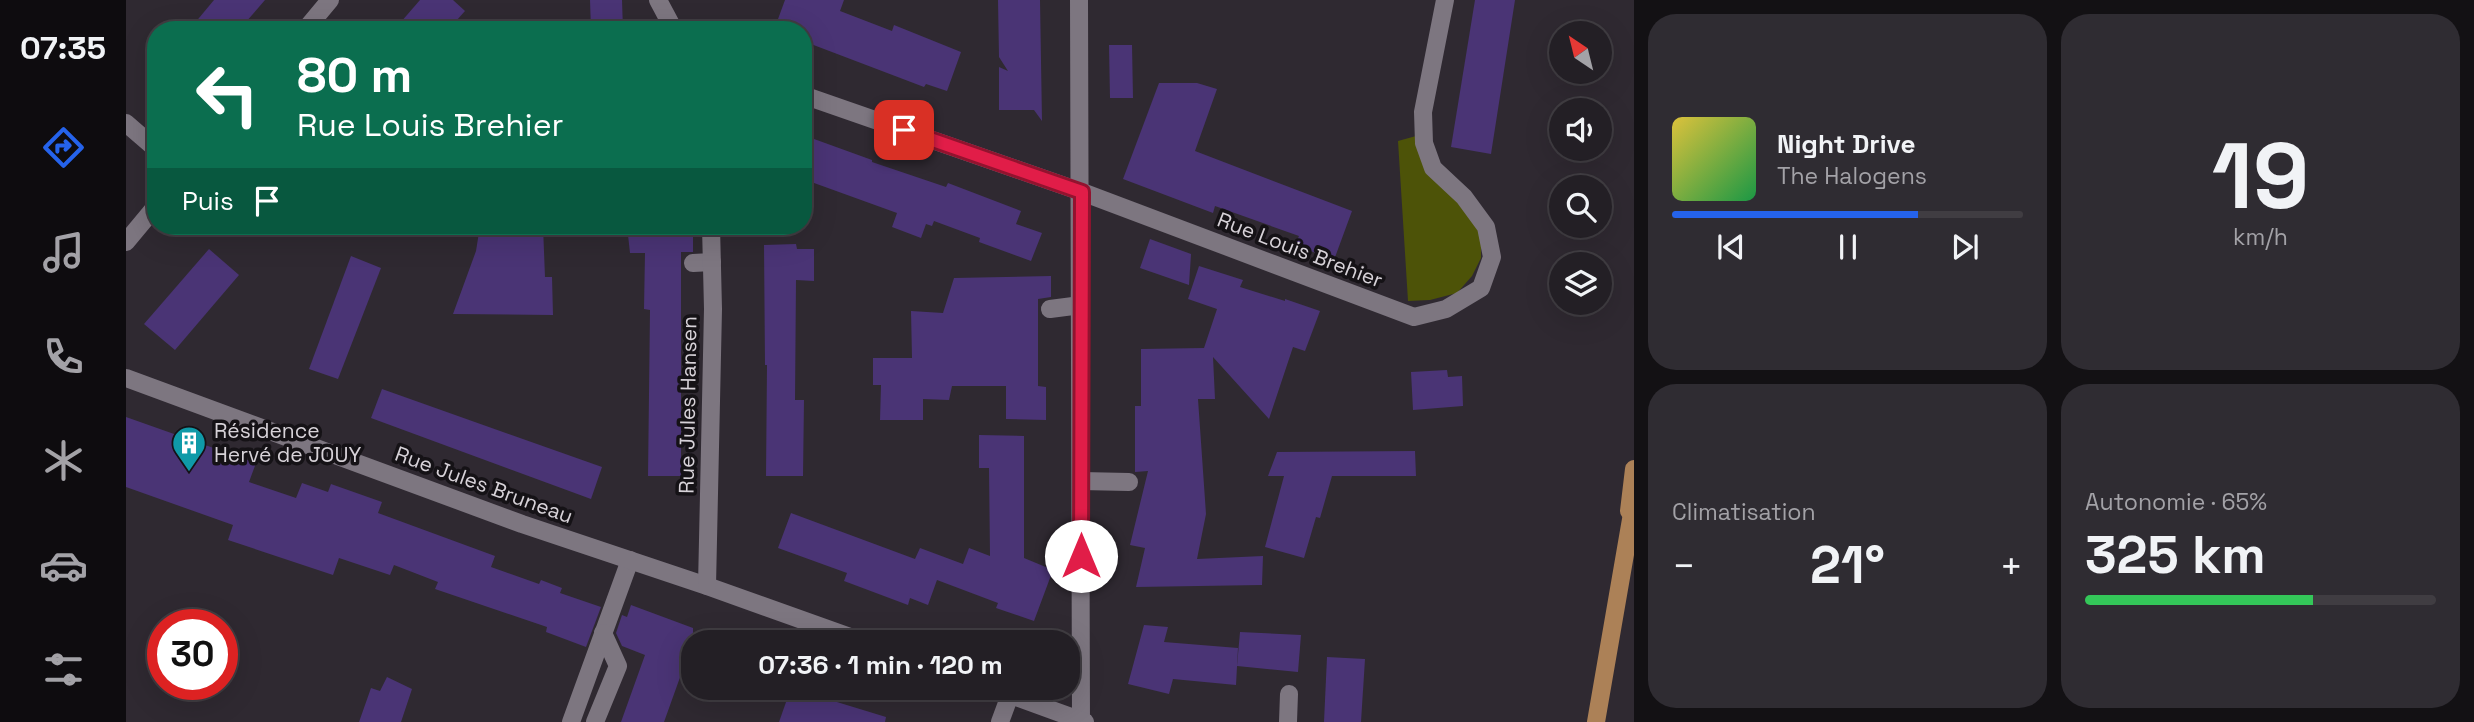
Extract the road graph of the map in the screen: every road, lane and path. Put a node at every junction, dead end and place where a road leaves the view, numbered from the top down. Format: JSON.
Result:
{"nodes":[{"id":1,"x":330,"y":0,"type":"edge"},
{"id":2,"x":659,"y":0,"type":"edge"},
{"id":3,"x":1079,"y":0,"type":"edge"},
{"id":4,"x":1445,"y":0,"type":"edge"},
{"id":5,"x":312,"y":21,"type":"edge"},
{"id":6,"x":670,"y":21,"type":"edge"},
{"id":7,"x":812,"y":98,"type":"edge"},
{"id":8,"x":126,"y":123,"type":"edge"},
{"id":9,"x":147,"y":141,"type":"edge"},
{"id":10,"x":1082,"y":192,"type":"junction"},
{"id":11,"x":147,"y":217,"type":"edge"},
{"id":12,"x":711,"y":235,"type":"edge"},
{"id":13,"x":126,"y":242,"type":"edge"},
{"id":14,"x":712,"y":261,"type":"junction"},
{"id":15,"x":693,"y":263,"type":"dead end"},
{"id":16,"x":1082,"y":305,"type":"junction"},
{"id":17,"x":1049,"y":309,"type":"dead end"},
{"id":18,"x":126,"y":378,"type":"edge"},
{"id":19,"x":1634,"y":470,"type":"edge"},
{"id":20,"x":1081,"y":481,"type":"junction"},
{"id":21,"x":1129,"y":482,"type":"dead end"},
{"id":22,"x":1634,"y":502,"type":"edge"},
{"id":23,"x":630,"y":560,"type":"junction"},
{"id":24,"x":707,"y":586,"type":"junction"},
{"id":25,"x":1617,"y":600,"type":"junction"},
{"id":26,"x":830,"y":630,"type":"edge"},
{"id":27,"x":603,"y":633,"type":"junction"},
{"id":28,"x":1289,"y":694,"type":"dead end"},
{"id":29,"x":1008,"y":700,"type":"edge"},
{"id":30,"x":1024,"y":700,"type":"edge"},
{"id":31,"x":1083,"y":721,"type":"edge"},
{"id":32,"x":571,"y":722,"type":"edge"},
{"id":33,"x":595,"y":722,"type":"edge"},
{"id":34,"x":1000,"y":722,"type":"edge"},
{"id":35,"x":1288,"y":722,"type":"edge"},
{"id":36,"x":1596,"y":722,"type":"edge"}],
"edges":[{"from":1,"to":5,"type":"street"},
{"from":2,"to":6,"type":"street"},
{"from":3,"to":10,"type":"street"},
{"from":4,"to":10,"type":"street","name":"Rue Louis Brehier"},
{"from":7,"to":10,"type":"street","name":"Rue Louis Brehier"},
{"from":8,"to":9,"type":"street"},
{"from":10,"to":16,"type":"street"},
{"from":11,"to":13,"type":"street"},
{"from":12,"to":14,"type":"street","name":"Rue Jules Hansen"},
{"from":14,"to":15,"type":"street"},
{"from":14,"to":24,"type":"street","name":"Rue Jules Hansen"},
{"from":16,"to":17,"type":"street"},
{"from":16,"to":20,"type":"street"},
{"from":18,"to":23,"type":"street","name":"Rue Jules Bruneau"},
{"from":19,"to":25,"type":"main road"},
{"from":20,"to":21,"type":"street"},
{"from":20,"to":31,"type":"street"},
{"from":22,"to":25,"type":"main road"},
{"from":23,"to":24,"type":"street","name":"Rue Jules Bruneau"},
{"from":23,"to":27,"type":"street"},
{"from":24,"to":26,"type":"street","name":"Rue Jules Bruneau"},
{"from":25,"to":36,"type":"main road"},
{"from":27,"to":32,"type":"street"},
{"from":27,"to":33,"type":"street"},
{"from":28,"to":35,"type":"street"},
{"from":29,"to":34,"type":"street"},
{"from":30,"to":31,"type":"street"}]}
